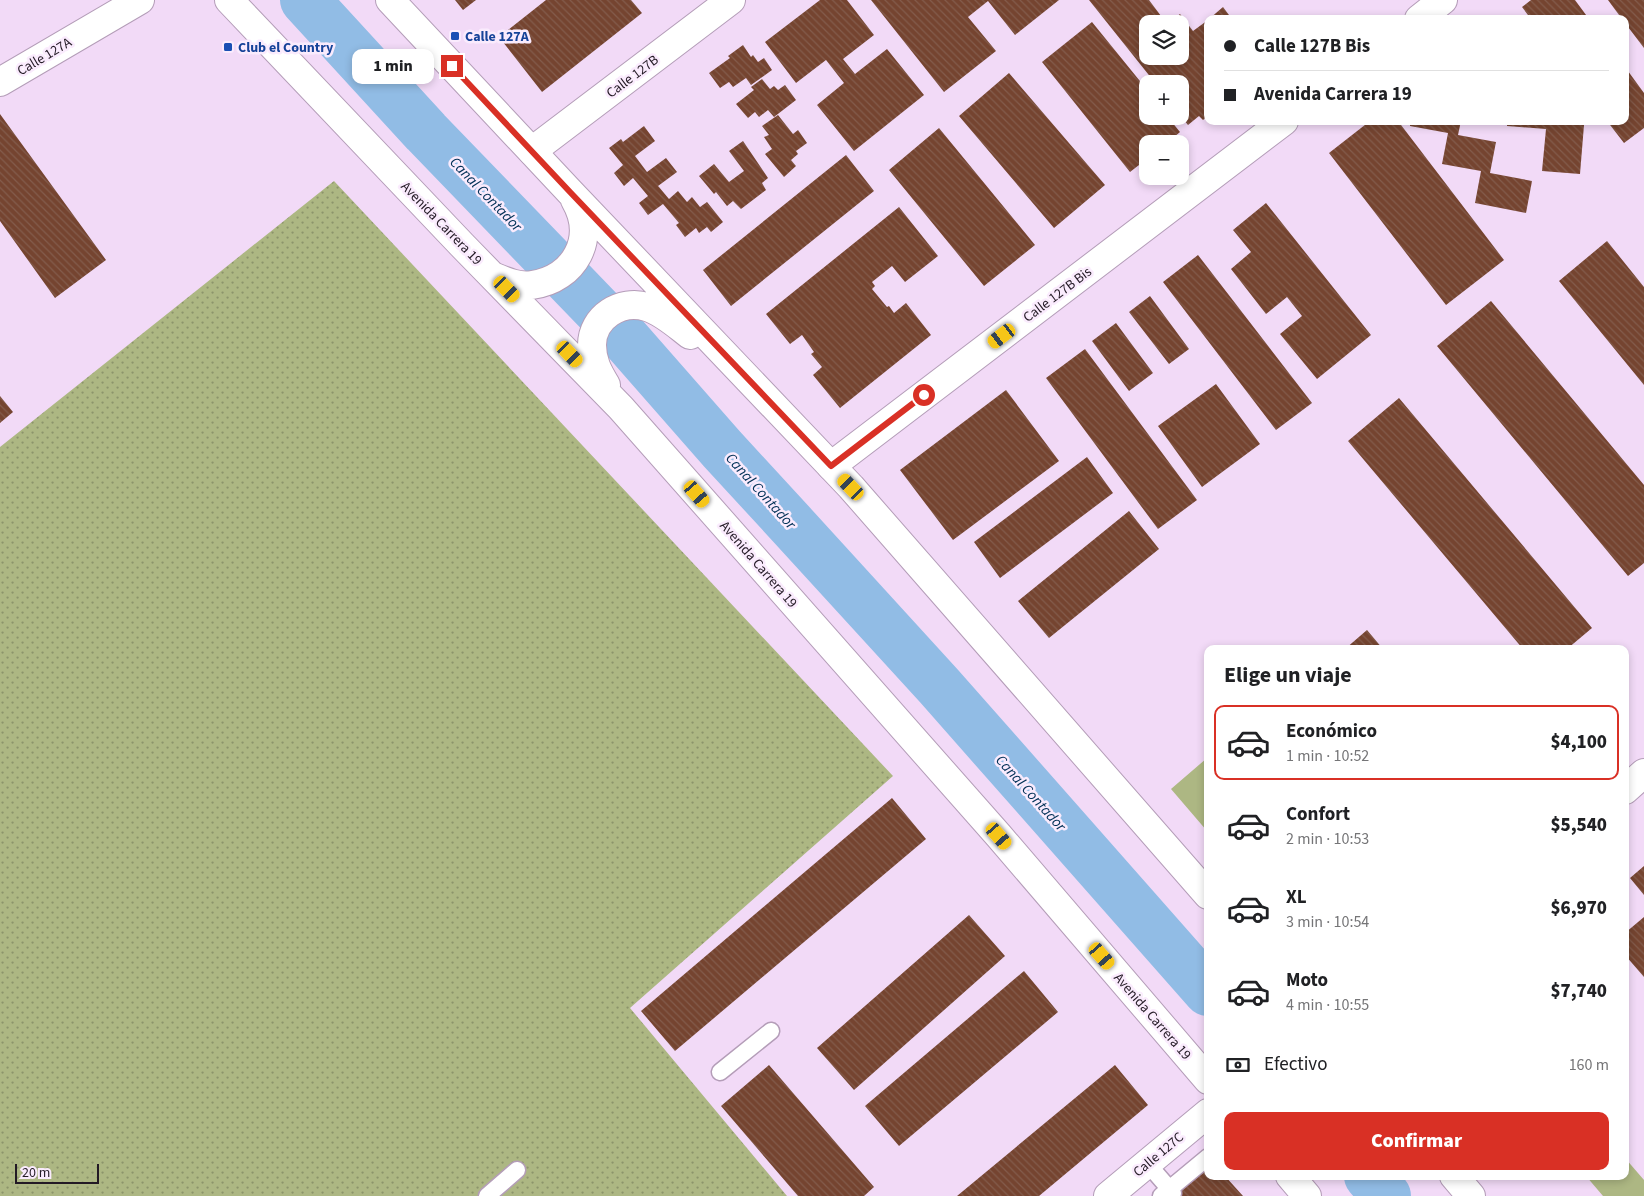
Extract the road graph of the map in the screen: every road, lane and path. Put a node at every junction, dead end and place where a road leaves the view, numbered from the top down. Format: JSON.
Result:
{"nodes":[{"id":1,"x":140,"y":0,"type":"edge"},
{"id":2,"x":229,"y":0,"type":"edge"},
{"id":3,"x":390,"y":0,"type":"edge"},
{"id":4,"x":731,"y":0,"type":"edge"},
{"id":5,"x":1443,"y":0,"type":"edge"},
{"id":6,"x":1424,"y":15,"type":"edge"},
{"id":7,"x":0,"y":82,"type":"edge"},
{"id":8,"x":1279,"y":125,"type":"edge"},
{"id":9,"x":532,"y":151,"type":"junction"},
{"id":10,"x":570,"y":192,"type":"junction"},
{"id":11,"x":495,"y":277,"type":"junction"},
{"id":12,"x":765,"y":395,"type":"junction"},
{"id":13,"x":621,"y":408,"type":"junction"},
{"id":14,"x":831,"y":466,"type":"junction"},
{"id":15,"x":1204,"y":890,"type":"edge"},
{"id":16,"x":771,"y":1031,"type":"dead end"},
{"id":17,"x":720,"y":1072,"type":"dead end"},
{"id":18,"x":1204,"y":1075,"type":"edge"},
{"id":19,"x":1204,"y":1116,"type":"edge"},
{"id":20,"x":1204,"y":1160,"type":"edge"},
{"id":21,"x":1147,"y":1163,"type":"junction"},
{"id":22,"x":517,"y":1170,"type":"dead end"},
{"id":23,"x":1457,"y":1180,"type":"edge"},
{"id":24,"x":1168,"y":1192,"type":"edge"},
{"id":25,"x":487,"y":1196,"type":"edge"},
{"id":26,"x":1108,"y":1196,"type":"edge"},
{"id":27,"x":1471,"y":1196,"type":"edge"}],
"edges":[{"from":1,"to":7,"type":"main road","name":"Calle 127A"},
{"from":2,"to":11,"type":"main road","name":"Avenida Carrera 19"},
{"from":3,"to":9,"type":"main road"},
{"from":4,"to":9,"type":"main road","name":"Calle 127B"},
{"from":5,"to":6,"type":"main road"},
{"from":8,"to":14,"type":"main road","name":"Calle 127B Bis"},
{"from":9,"to":10,"type":"main road"},
{"from":10,"to":11,"type":"main road"},
{"from":10,"to":12,"type":"main road"},
{"from":11,"to":13,"type":"main road","name":"Avenida Carrera 19"},
{"from":12,"to":13,"type":"main road"},
{"from":12,"to":14,"type":"main road"},
{"from":13,"to":18,"type":"main road","name":"Avenida Carrera 19"},
{"from":14,"to":15,"type":"main road"},
{"from":16,"to":17,"type":"lane"},
{"from":19,"to":21,"type":"main road","name":"Calle 127C"},
{"from":20,"to":24,"type":"lane"},
{"from":21,"to":24,"type":"lane"},
{"from":21,"to":26,"type":"main road","name":"Calle 127C"},
{"from":22,"to":25,"type":"lane"},
{"from":23,"to":27,"type":"main road"}]}
